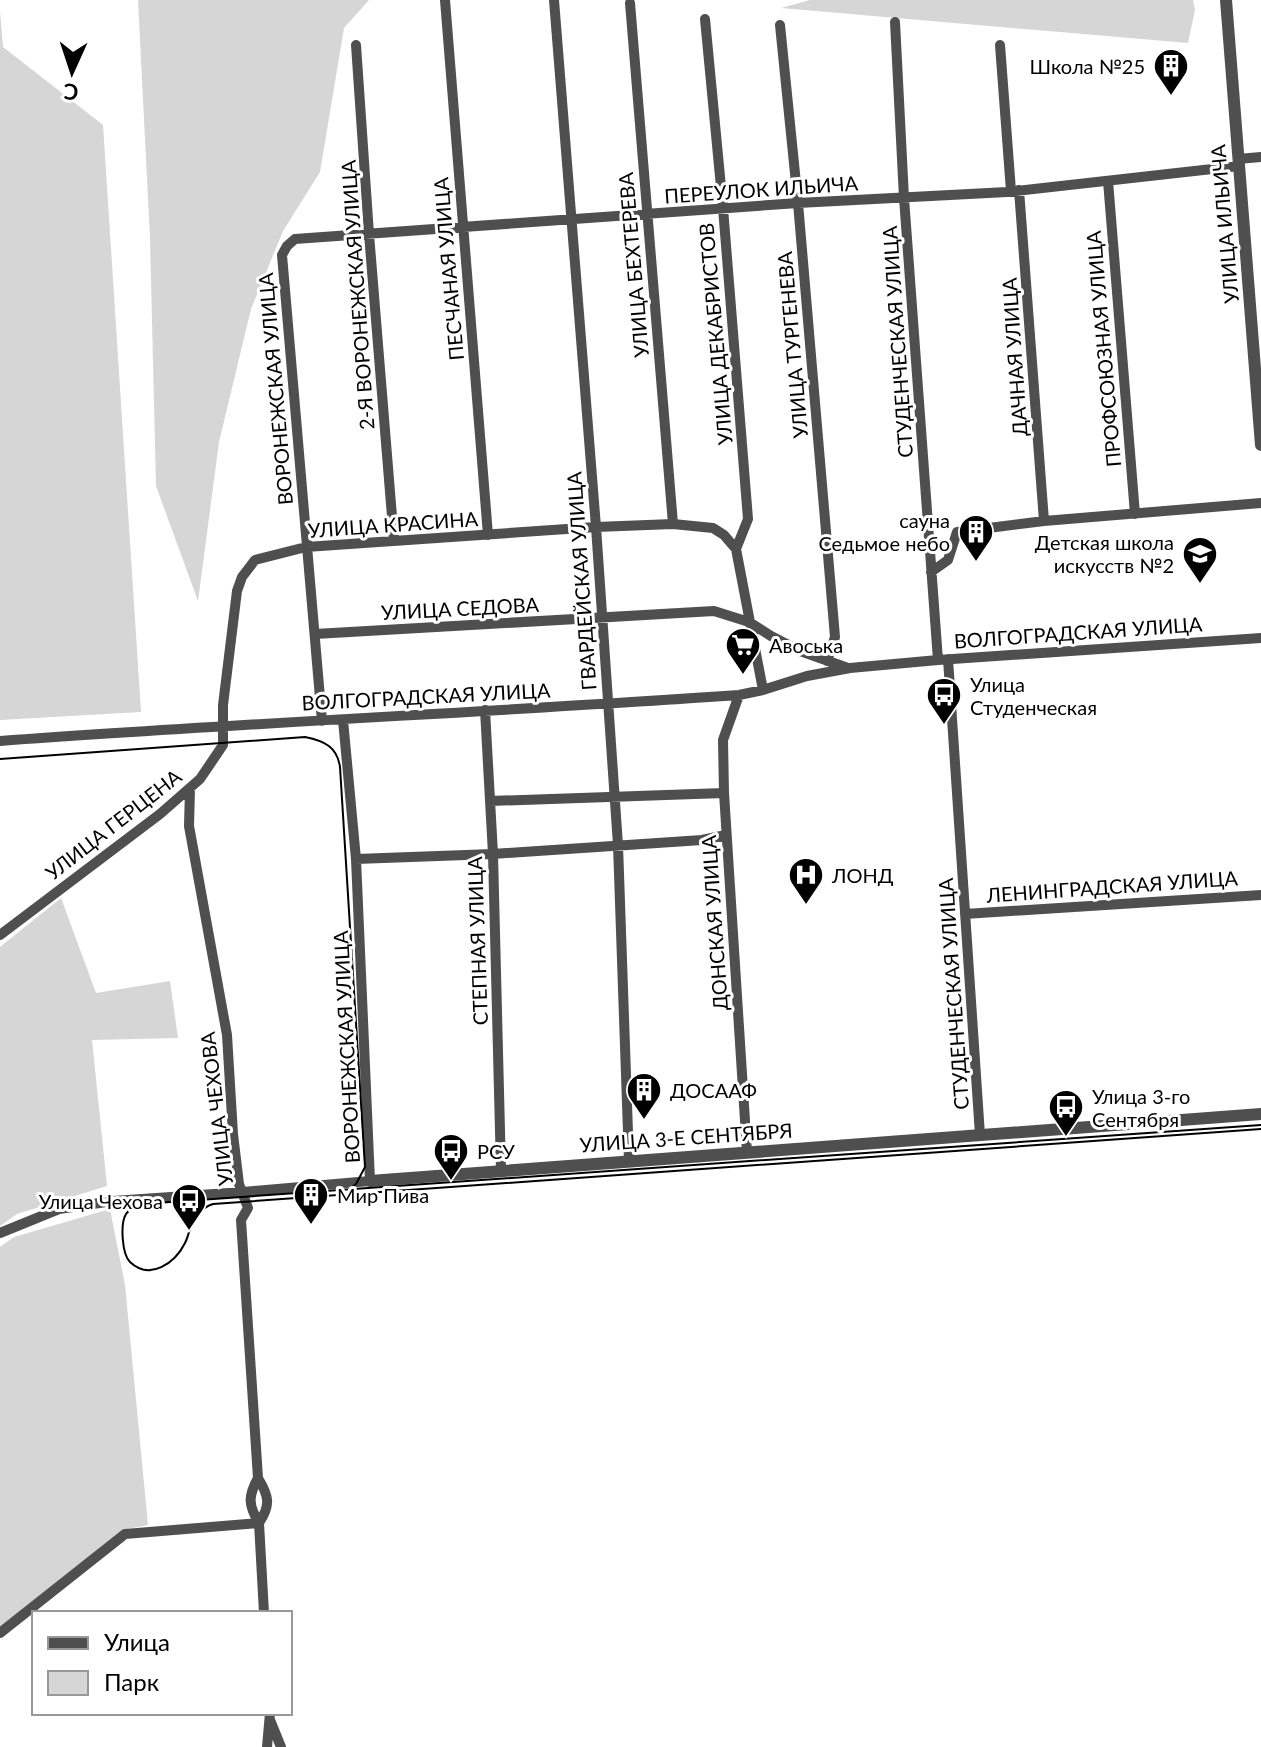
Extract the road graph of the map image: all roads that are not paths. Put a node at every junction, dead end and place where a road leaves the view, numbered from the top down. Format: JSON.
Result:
{"nodes":[{"id":1,"x":445,"y":0,"type":"edge"},
{"id":2,"x":554,"y":0,"type":"edge"},
{"id":3,"x":1226,"y":0,"type":"edge"},
{"id":4,"x":630,"y":3,"type":"dead end"},
{"id":5,"x":705,"y":19,"type":"dead end"},
{"id":6,"x":895,"y":22,"type":"dead end"},
{"id":7,"x":780,"y":25,"type":"dead end"},
{"id":8,"x":356,"y":45,"type":"dead end"},
{"id":9,"x":1000,"y":45,"type":"dead end"},
{"id":10,"x":1261,"y":157,"type":"edge"},
{"id":11,"x":1239,"y":162,"type":"junction"},
{"id":12,"x":1108,"y":181,"type":"junction"},
{"id":13,"x":1015,"y":191,"type":"junction"},
{"id":14,"x":904,"y":198,"type":"junction"},
{"id":15,"x":798,"y":203,"type":"junction"},
{"id":16,"x":723,"y":208,"type":"junction"},
{"id":17,"x":646,"y":214,"type":"junction"},
{"id":18,"x":572,"y":219,"type":"junction"},
{"id":19,"x":463,"y":227,"type":"junction"},
{"id":20,"x":369,"y":234,"type":"junction"},
{"id":21,"x":287,"y":246,"type":"joint"},
{"id":22,"x":1261,"y":445,"type":"edge"},
{"id":23,"x":1261,"y":503,"type":"edge"},
{"id":24,"x":1135,"y":514,"type":"junction"},
{"id":25,"x":1044,"y":521,"type":"junction"},
{"id":26,"x":673,"y":524,"type":"junction"},
{"id":27,"x":596,"y":527,"type":"junction"},
{"id":28,"x":488,"y":535,"type":"junction"},
{"id":29,"x":394,"y":541,"type":"junction"},
{"id":30,"x":306,"y":547,"type":"junction"},
{"id":31,"x":736,"y":549,"type":"junction"},
{"id":32,"x":931,"y":572,"type":"junction"},
{"id":33,"x":601,"y":617,"type":"junction"},
{"id":34,"x":749,"y":622,"type":"junction"},
{"id":35,"x":315,"y":634,"type":"junction"},
{"id":36,"x":1261,"y":638,"type":"edge"},
{"id":37,"x":943,"y":660,"type":"junction"},
{"id":38,"x":827,"y":661,"type":"junction"},
{"id":39,"x":850,"y":668,"type":"junction"},
{"id":40,"x":763,"y":690,"type":"junction"},
{"id":41,"x":739,"y":695,"type":"junction"},
{"id":42,"x":607,"y":704,"type":"junction"},
{"id":43,"x":485,"y":710,"type":"junction"},
{"id":44,"x":343,"y":720,"type":"junction"},
{"id":45,"x":322,"y":721,"type":"junction"},
{"id":46,"x":223,"y":725,"type":"junction"},
{"id":47,"x":0,"y":741,"type":"edge"},
{"id":48,"x":190,"y":788,"type":"junction"},
{"id":49,"x":724,"y":793,"type":"junction"},
{"id":50,"x":614,"y":797,"type":"junction"},
{"id":51,"x":490,"y":801,"type":"junction"},
{"id":52,"x":726,"y":835,"type":"junction"},
{"id":53,"x":618,"y":845,"type":"junction"},
{"id":54,"x":493,"y":854,"type":"junction"},
{"id":55,"x":356,"y":859,"type":"junction"},
{"id":56,"x":1261,"y":895,"type":"edge"},
{"id":57,"x":965,"y":914,"type":"junction"},
{"id":58,"x":0,"y":935,"type":"edge"},
{"id":59,"x":1261,"y":1114,"type":"edge"},
{"id":60,"x":980,"y":1135,"type":"junction"},
{"id":61,"x":747,"y":1152,"type":"junction"},
{"id":62,"x":629,"y":1161,"type":"junction"},
{"id":63,"x":501,"y":1170,"type":"junction"},
{"id":64,"x":370,"y":1181,"type":"junction"},
{"id":65,"x":243,"y":1192,"type":"junction"},
{"id":66,"x":0,"y":1233,"type":"edge"},
{"id":67,"x":259,"y":1523,"type":"junction"},
{"id":68,"x":264,"y":1611,"type":"edge"},
{"id":69,"x":0,"y":1633,"type":"edge"},
{"id":70,"x":270,"y":1717,"type":"edge"},
{"id":71,"x":267,"y":1747,"type":"edge"},
{"id":72,"x":281,"y":1747,"type":"edge"}],
"edges":[{"from":1,"to":19,"type":"street","name":"ПЕСЧАНАЯ УЛИЦА"},
{"from":2,"to":18,"type":"street","name":"ГВАРДЕЙСКАЯ УЛИЦА"},
{"from":3,"to":11,"type":"street","name":"УЛИЦА ИЛЬИЧА"},
{"from":4,"to":17,"type":"street","name":"УЛИЦА БЕХТЕРЕВА"},
{"from":5,"to":16,"type":"street","name":"УЛИЦА ДЕКАБРИСТОВ"},
{"from":6,"to":14,"type":"street","name":"СТУДЕНЧЕСКАЯ УЛИЦА"},
{"from":7,"to":15,"type":"street","name":"УЛИЦА ТУРГЕНЕВА"},
{"from":8,"to":20,"type":"street","name":"2-Я ВОРОНЕЖСКАЯ УЛИЦА"},
{"from":9,"to":13,"type":"street","name":"ДАЧНАЯ УЛИЦА"},
{"from":10,"to":11,"type":"street","name":"ПЕРЕУЛОК ИЛЬИЧА"},
{"from":11,"to":12,"type":"street","name":"ПЕРЕУЛОК ИЛЬИЧА"},
{"from":11,"to":22,"type":"street","name":"УЛИЦА ИЛЬИЧА"},
{"from":12,"to":13,"type":"street","name":"ПЕРЕУЛОК ИЛЬИЧА"},
{"from":12,"to":24,"type":"street","name":"ПРОФСОЮЗНАЯ УЛИЦА"},
{"from":13,"to":14,"type":"street","name":"ПЕРЕУЛОК ИЛЬИЧА"},
{"from":13,"to":25,"type":"street","name":"ДАЧНАЯ УЛИЦА"},
{"from":14,"to":15,"type":"street","name":"ПЕРЕУЛОК ИЛЬИЧА"},
{"from":14,"to":32,"type":"street","name":"СТУДЕНЧЕСКАЯ УЛИЦА"},
{"from":15,"to":16,"type":"street","name":"ПЕРЕУЛОК ИЛЬИЧА"},
{"from":15,"to":38,"type":"street","name":"УЛИЦА ТУРГЕНЕВА"},
{"from":16,"to":17,"type":"street","name":"ПЕРЕУЛОК ИЛЬИЧА"},
{"from":16,"to":31,"type":"street","name":"УЛИЦА ДЕКАБРИСТОВ"},
{"from":17,"to":18,"type":"street","name":"ПЕРЕУЛОК ИЛЬИЧА"},
{"from":17,"to":26,"type":"street","name":"УЛИЦА БЕХТЕРЕВА"},
{"from":18,"to":19,"type":"street","name":"ПЕРЕУЛОК ИЛЬИЧА"},
{"from":18,"to":27,"type":"street","name":"ГВАРДЕЙСКАЯ УЛИЦА"},
{"from":19,"to":20,"type":"street","name":"ПЕРЕУЛОК ИЛЬИЧА"},
{"from":19,"to":28,"type":"street","name":"ПЕСЧАНАЯ УЛИЦА"},
{"from":20,"to":21,"type":"street","name":"ПЕРЕУЛОК ИЛЬИЧА"},
{"from":20,"to":29,"type":"street","name":"2-Я ВОРОНЕЖСКАЯ УЛИЦА"},
{"from":21,"to":30,"type":"street","name":"ВОРОНЕЖСКАЯ УЛИЦА"},
{"from":23,"to":24,"type":"street"},
{"from":24,"to":25,"type":"street"},
{"from":25,"to":32,"type":"street"},
{"from":26,"to":27,"type":"street","name":"УЛИЦА КРАСИНА"},
{"from":26,"to":31,"type":"street","name":"УЛИЦА КРАСИНА"},
{"from":27,"to":28,"type":"street","name":"УЛИЦА КРАСИНА"},
{"from":27,"to":33,"type":"street","name":"ГВАРДЕЙСКАЯ УЛИЦА"},
{"from":28,"to":29,"type":"street","name":"УЛИЦА КРАСИНА"},
{"from":29,"to":30,"type":"street","name":"УЛИЦА КРАСИНА"},
{"from":30,"to":35,"type":"street","name":"ВОРОНЕЖСКАЯ УЛИЦА"},
{"from":30,"to":46,"type":"street","name":"УЛИЦА КРАСИНА"},
{"from":31,"to":34,"type":"street"},
{"from":32,"to":37,"type":"street","name":"СТУДЕНЧЕСКАЯ УЛИЦА"},
{"from":33,"to":34,"type":"street","name":"УЛИЦА СЕДОВА"},
{"from":33,"to":35,"type":"street","name":"УЛИЦА СЕДОВА"},
{"from":33,"to":42,"type":"street","name":"ГВАРДЕЙСКАЯ УЛИЦА"},
{"from":34,"to":38,"type":"street","name":"УЛИЦА СЕДОВА"},
{"from":34,"to":40,"type":"street"},
{"from":35,"to":45,"type":"street","name":"ВОРОНЕЖСКАЯ УЛИЦА"},
{"from":36,"to":37,"type":"street","name":"ВОЛГОГРАДСКАЯ УЛИЦА"},
{"from":37,"to":39,"type":"street","name":"ВОЛГОГРАДСКАЯ УЛИЦА"},
{"from":37,"to":57,"type":"street","name":"СТУДЕНЧЕСКАЯ УЛИЦА"},
{"from":38,"to":39,"type":"street","name":"ВОЛГОГРАДСКАЯ УЛИЦА"},
{"from":39,"to":40,"type":"street","name":"ВОЛГОГРАДСКАЯ УЛИЦА"},
{"from":40,"to":41,"type":"street","name":"ВОЛГОГРАДСКАЯ УЛИЦА"},
{"from":41,"to":42,"type":"street","name":"ВОЛГОГРАДСКАЯ УЛИЦА"},
{"from":41,"to":49,"type":"street","name":"ДОНСКАЯ УЛИЦА"},
{"from":42,"to":43,"type":"street","name":"ВОЛГОГРАДСКАЯ УЛИЦА"},
{"from":42,"to":50,"type":"street","name":"ГВАРДЕЙСКАЯ УЛИЦА"},
{"from":43,"to":44,"type":"street","name":"ВОЛГОГРАДСКАЯ УЛИЦА"},
{"from":43,"to":51,"type":"street","name":"СТЕПНАЯ УЛИЦА"},
{"from":44,"to":45,"type":"street","name":"ВОЛГОГРАДСКАЯ УЛИЦА"},
{"from":44,"to":55,"type":"street","name":"ВОРОНЕЖСКАЯ УЛИЦА"},
{"from":45,"to":46,"type":"street","name":"ВОЛГОГРАДСКАЯ УЛИЦА"},
{"from":46,"to":47,"type":"street","name":"ВОЛГОГРАДСКАЯ УЛИЦА"},
{"from":46,"to":48,"type":"street","name":"УЛИЦА ГЕРЦЕНА"},
{"from":48,"to":58,"type":"street","name":"УЛИЦА ГЕРЦЕНА"},
{"from":48,"to":65,"type":"street","name":"УЛИЦА ЧЕХОВА"},
{"from":49,"to":50,"type":"street"},
{"from":49,"to":52,"type":"street","name":"ДОНСКАЯ УЛИЦА"},
{"from":50,"to":51,"type":"street"},
{"from":50,"to":53,"type":"street","name":"ГВАРДЕЙСКАЯ УЛИЦА"},
{"from":51,"to":54,"type":"street","name":"СТЕПНАЯ УЛИЦА"},
{"from":52,"to":53,"type":"street"},
{"from":52,"to":61,"type":"street","name":"ДОНСКАЯ УЛИЦА"},
{"from":53,"to":54,"type":"street"},
{"from":53,"to":62,"type":"street","name":"ГВАРДЕЙСКАЯ УЛИЦА"},
{"from":54,"to":55,"type":"street"},
{"from":54,"to":63,"type":"street","name":"СТЕПНАЯ УЛИЦА"},
{"from":55,"to":64,"type":"street","name":"ВОРОНЕЖСКАЯ УЛИЦА"},
{"from":56,"to":57,"type":"street","name":"ЛЕНИНГРАДСКАЯ УЛИЦА"},
{"from":57,"to":60,"type":"street","name":"СТУДЕНЧЕСКАЯ УЛИЦА"},
{"from":59,"to":60,"type":"street","name":"УЛИЦА 3-Е СЕНТЯБРЯ"},
{"from":60,"to":61,"type":"street","name":"УЛИЦА 3-Е СЕНТЯБРЯ"},
{"from":61,"to":62,"type":"street","name":"УЛИЦА 3-Е СЕНТЯБРЯ"},
{"from":62,"to":63,"type":"street","name":"УЛИЦА 3-Е СЕНТЯБРЯ"},
{"from":63,"to":64,"type":"street","name":"УЛИЦА 3-Е СЕНТЯБРЯ"},
{"from":64,"to":65,"type":"street","name":"УЛИЦА 3-Е СЕНТЯБРЯ"},
{"from":65,"to":66,"type":"street","name":"УЛИЦА 3-Е СЕНТЯБРЯ"},
{"from":65,"to":67,"type":"street","name":"УЛИЦА ЧЕХОВА"},
{"from":67,"to":68,"type":"street","name":"УЛИЦА ЧЕХОВА"},
{"from":67,"to":69,"type":"street"},
{"from":70,"to":71,"type":"street"},
{"from":70,"to":72,"type":"street"}]}
